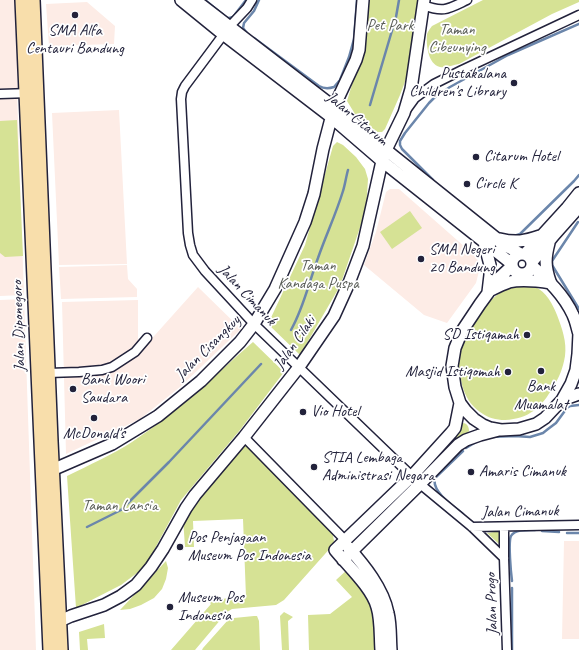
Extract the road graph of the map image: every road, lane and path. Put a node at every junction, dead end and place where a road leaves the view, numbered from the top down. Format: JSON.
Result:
{"nodes":[{"id":1,"x":22,"y":0,"type":"edge"},
{"id":2,"x":33,"y":0,"type":"edge"},
{"id":3,"x":181,"y":0,"type":"edge"},
{"id":4,"x":195,"y":0,"type":"edge"},
{"id":5,"x":252,"y":0,"type":"edge"},
{"id":6,"x":364,"y":0,"type":"edge"},
{"id":7,"x":467,"y":0,"type":"edge"},
{"id":8,"x":423,"y":3,"type":"edge"},
{"id":9,"x":579,"y":16,"type":"edge"},
{"id":10,"x":226,"y":31,"type":"junction"},
{"id":11,"x":31,"y":93,"type":"junction"},
{"id":12,"x":0,"y":94,"type":"edge"},
{"id":13,"x":332,"y":112,"type":"junction"},
{"id":14,"x":404,"y":114,"type":"junction"},
{"id":15,"x":384,"y":155,"type":"junction"},
{"id":16,"x":579,"y":193,"type":"edge"},
{"id":17,"x":577,"y":214,"type":"edge"},
{"id":18,"x":496,"y":238,"type":"junction"},
{"id":19,"x":545,"y":238,"type":"junction"},
{"id":20,"x":484,"y":242,"type":"junction"},
{"id":21,"x":528,"y":259,"type":"junction"},
{"id":22,"x":512,"y":265,"type":"junction"},
{"id":23,"x":551,"y":284,"type":"junction"},
{"id":24,"x":489,"y":292,"type":"junction"},
{"id":25,"x":254,"y":324,"type":"junction"},
{"id":26,"x":579,"y":333,"type":"edge"},
{"id":27,"x":147,"y":338,"type":"dead end"},
{"id":28,"x":299,"y":367,"type":"junction"},
{"id":29,"x":48,"y":373,"type":"junction"},
{"id":30,"x":579,"y":394,"type":"edge"},
{"id":31,"x":562,"y":400,"type":"junction"},
{"id":32,"x":460,"y":403,"type":"junction"},
{"id":33,"x":455,"y":428,"type":"junction"},
{"id":34,"x":501,"y":430,"type":"junction"},
{"id":35,"x":244,"y":437,"type":"junction"},
{"id":36,"x":466,"y":440,"type":"junction"},
{"id":37,"x":52,"y":470,"type":"junction"},
{"id":38,"x":412,"y":476,"type":"junction"},
{"id":39,"x":420,"y":484,"type":"junction"},
{"id":40,"x":579,"y":525,"type":"edge"},
{"id":41,"x":472,"y":527,"type":"junction"},
{"id":42,"x":504,"y":527,"type":"junction"},
{"id":43,"x":344,"y":541,"type":"junction"},
{"id":44,"x":352,"y":551,"type":"junction"},
{"id":45,"x":504,"y":558,"type":"junction"},
{"id":46,"x":343,"y":560,"type":"junction"},
{"id":47,"x":60,"y":621,"type":"junction"},
{"id":48,"x":50,"y":650,"type":"edge"},
{"id":49,"x":61,"y":650,"type":"edge"},
{"id":50,"x":381,"y":650,"type":"edge"},
{"id":51,"x":391,"y":650,"type":"edge"},
{"id":52,"x":508,"y":650,"type":"edge"}],
"edges":[{"from":1,"to":11,"type":"main road","name":"Jalan Diponegoro"},
{"from":2,"to":11,"type":"main road","name":"Jalan Diponegoro"},
{"from":3,"to":10,"type":"street","name":"Jalan Citarum"},
{"from":4,"to":10,"type":"street","name":"Jalan Citarum"},
{"from":5,"to":10,"type":"street","name":"Jalan Cimanuk"},
{"from":6,"to":13,"type":"street","name":"Jalan Cisangkuy"},
{"from":7,"to":8,"type":"street"},
{"from":8,"to":14,"type":"street","name":"Jalan Cilaki"},
{"from":9,"to":14,"type":"street"},
{"from":10,"to":13,"type":"street","name":"Jalan Citarum"},
{"from":10,"to":25,"type":"street","name":"Jalan Cimanuk"},
{"from":11,"to":12,"type":"street"},
{"from":11,"to":29,"type":"main road","name":"Jalan Diponegoro"},
{"from":11,"to":48,"type":"main road","name":"Jalan Diponegoro"},
{"from":13,"to":15,"type":"street","name":"Jalan Citarum"},
{"from":13,"to":25,"type":"street","name":"Jalan Cisangkuy"},
{"from":14,"to":15,"type":"street","name":"Jalan Cilaki"},
{"from":15,"to":18,"type":"street","name":"Jalan Citarum"},
{"from":15,"to":20,"type":"street","name":"Jalan Citarum"},
{"from":15,"to":28,"type":"street","name":"Jalan Cilaki"},
{"from":16,"to":19,"type":"street"},
{"from":17,"to":19,"type":"street"},
{"from":18,"to":19,"type":"street"},
{"from":18,"to":21,"type":"street","name":"Jalan Citarum"},
{"from":19,"to":21,"type":"street"},
{"from":19,"to":23,"type":"street"},
{"from":20,"to":22,"type":"street","name":"Jalan Citarum"},
{"from":20,"to":24,"type":"street"},
{"from":21,"to":22,"type":"street"},
{"from":21,"to":22,"type":"street"},
{"from":21,"to":23,"type":"street","name":"Jalan Citarum"},
{"from":22,"to":24,"type":"street"},
{"from":23,"to":24,"type":"street"},
{"from":23,"to":26,"type":"street","name":"Jalan Citarum"},
{"from":24,"to":32,"type":"street"},
{"from":25,"to":28,"type":"street","name":"Jalan Cimanuk"},
{"from":25,"to":37,"type":"street","name":"Jalan Cisangkuy"},
{"from":26,"to":31,"type":"street","name":"Jalan Citarum"},
{"from":27,"to":29,"type":"street"},
{"from":28,"to":35,"type":"street","name":"Jalan Cilaki"},
{"from":28,"to":38,"type":"street","name":"Jalan Cimanuk"},
{"from":29,"to":37,"type":"main road","name":"Jalan Diponegoro"},
{"from":30,"to":31,"type":"street"},
{"from":31,"to":34,"type":"street"},
{"from":32,"to":33,"type":"street"},
{"from":32,"to":34,"type":"street"},
{"from":33,"to":36,"type":"street"},
{"from":33,"to":38,"type":"street"},
{"from":34,"to":36,"type":"street"},
{"from":35,"to":43,"type":"street"},
{"from":35,"to":47,"type":"street","name":"Jalan Cilaki"},
{"from":36,"to":39,"type":"street"},
{"from":37,"to":47,"type":"main road","name":"Jalan Diponegoro"},
{"from":38,"to":39,"type":"street","name":"Jalan Cimanuk"},
{"from":38,"to":43,"type":"street"},
{"from":39,"to":41,"type":"street","name":"Jalan Cimanuk"},
{"from":39,"to":44,"type":"street"},
{"from":40,"to":42,"type":"street","name":"Jalan Cimanuk"},
{"from":41,"to":42,"type":"street","name":"Jalan Cimanuk"},
{"from":41,"to":45,"type":"street","name":"Jalan Progo"},
{"from":42,"to":45,"type":"street","name":"Jalan Progo"},
{"from":43,"to":44,"type":"street"},
{"from":43,"to":46,"type":"street"},
{"from":44,"to":46,"type":"street"},
{"from":44,"to":51,"type":"street"},
{"from":45,"to":52,"type":"street","name":"Jalan Progo"},
{"from":46,"to":50,"type":"street"},
{"from":47,"to":49,"type":"main road","name":"Jalan Diponegoro"}]}
